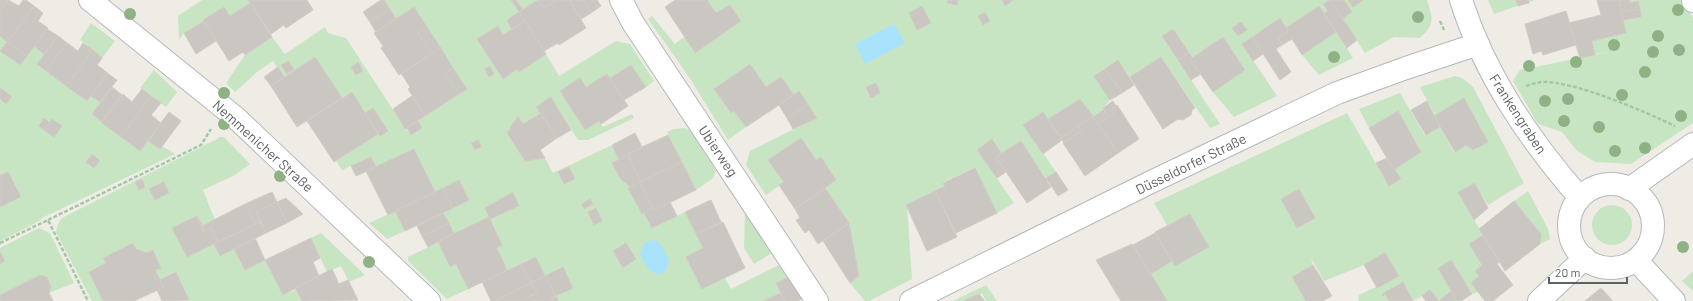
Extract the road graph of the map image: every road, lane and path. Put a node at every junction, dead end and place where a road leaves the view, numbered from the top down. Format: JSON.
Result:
{"nodes":[{"id":1,"x":90,"y":0,"type":"edge"},
{"id":2,"x":622,"y":0,"type":"edge"},
{"id":3,"x":1461,"y":0,"type":"edge"},
{"id":4,"x":1478,"y":44,"type":"junction"},
{"id":5,"x":1524,"y":86,"type":"dead end"},
{"id":6,"x":223,"y":108,"type":"junction"},
{"id":7,"x":1678,"y":128,"type":"dead end"},
{"id":8,"x":1693,"y":144,"type":"edge"},
{"id":9,"x":1629,"y":189,"type":"junction"},
{"id":10,"x":1579,"y":197,"type":"junction"},
{"id":11,"x":48,"y":220,"type":"junction"},
{"id":12,"x":0,"y":243,"type":"edge"},
{"id":13,"x":1585,"y":258,"type":"junction"},
{"id":14,"x":1636,"y":260,"type":"junction"},
{"id":15,"x":919,"y":299,"type":"edge"},
{"id":16,"x":88,"y":301,"type":"edge"},
{"id":17,"x":429,"y":301,"type":"edge"},
{"id":18,"x":817,"y":301,"type":"edge"},
{"id":19,"x":1539,"y":301,"type":"edge"},
{"id":20,"x":1674,"y":301,"type":"edge"}],
"edges":[{"from":1,"to":6,"type":"street","name":"Nemmenicher Straße"},
{"from":2,"to":18,"type":"street","name":"Ubierweg"},
{"from":3,"to":4,"type":"street","name":"Frankengraben"},
{"from":4,"to":10,"type":"street","name":"Frankengraben"},
{"from":4,"to":15,"type":"street","name":"Düsseldorfer Straße"},
{"from":5,"to":7,"type":"path"},
{"from":6,"to":11,"type":"path"},
{"from":6,"to":17,"type":"street","name":"Nemmenicher Straße"},
{"from":8,"to":9,"type":"street"},
{"from":9,"to":10,"type":"street"},
{"from":9,"to":14,"type":"street"},
{"from":10,"to":13,"type":"street"},
{"from":11,"to":12,"type":"path"},
{"from":11,"to":16,"type":"path"},
{"from":13,"to":14,"type":"street"},
{"from":13,"to":19,"type":"street"},
{"from":14,"to":20,"type":"street"}]}
